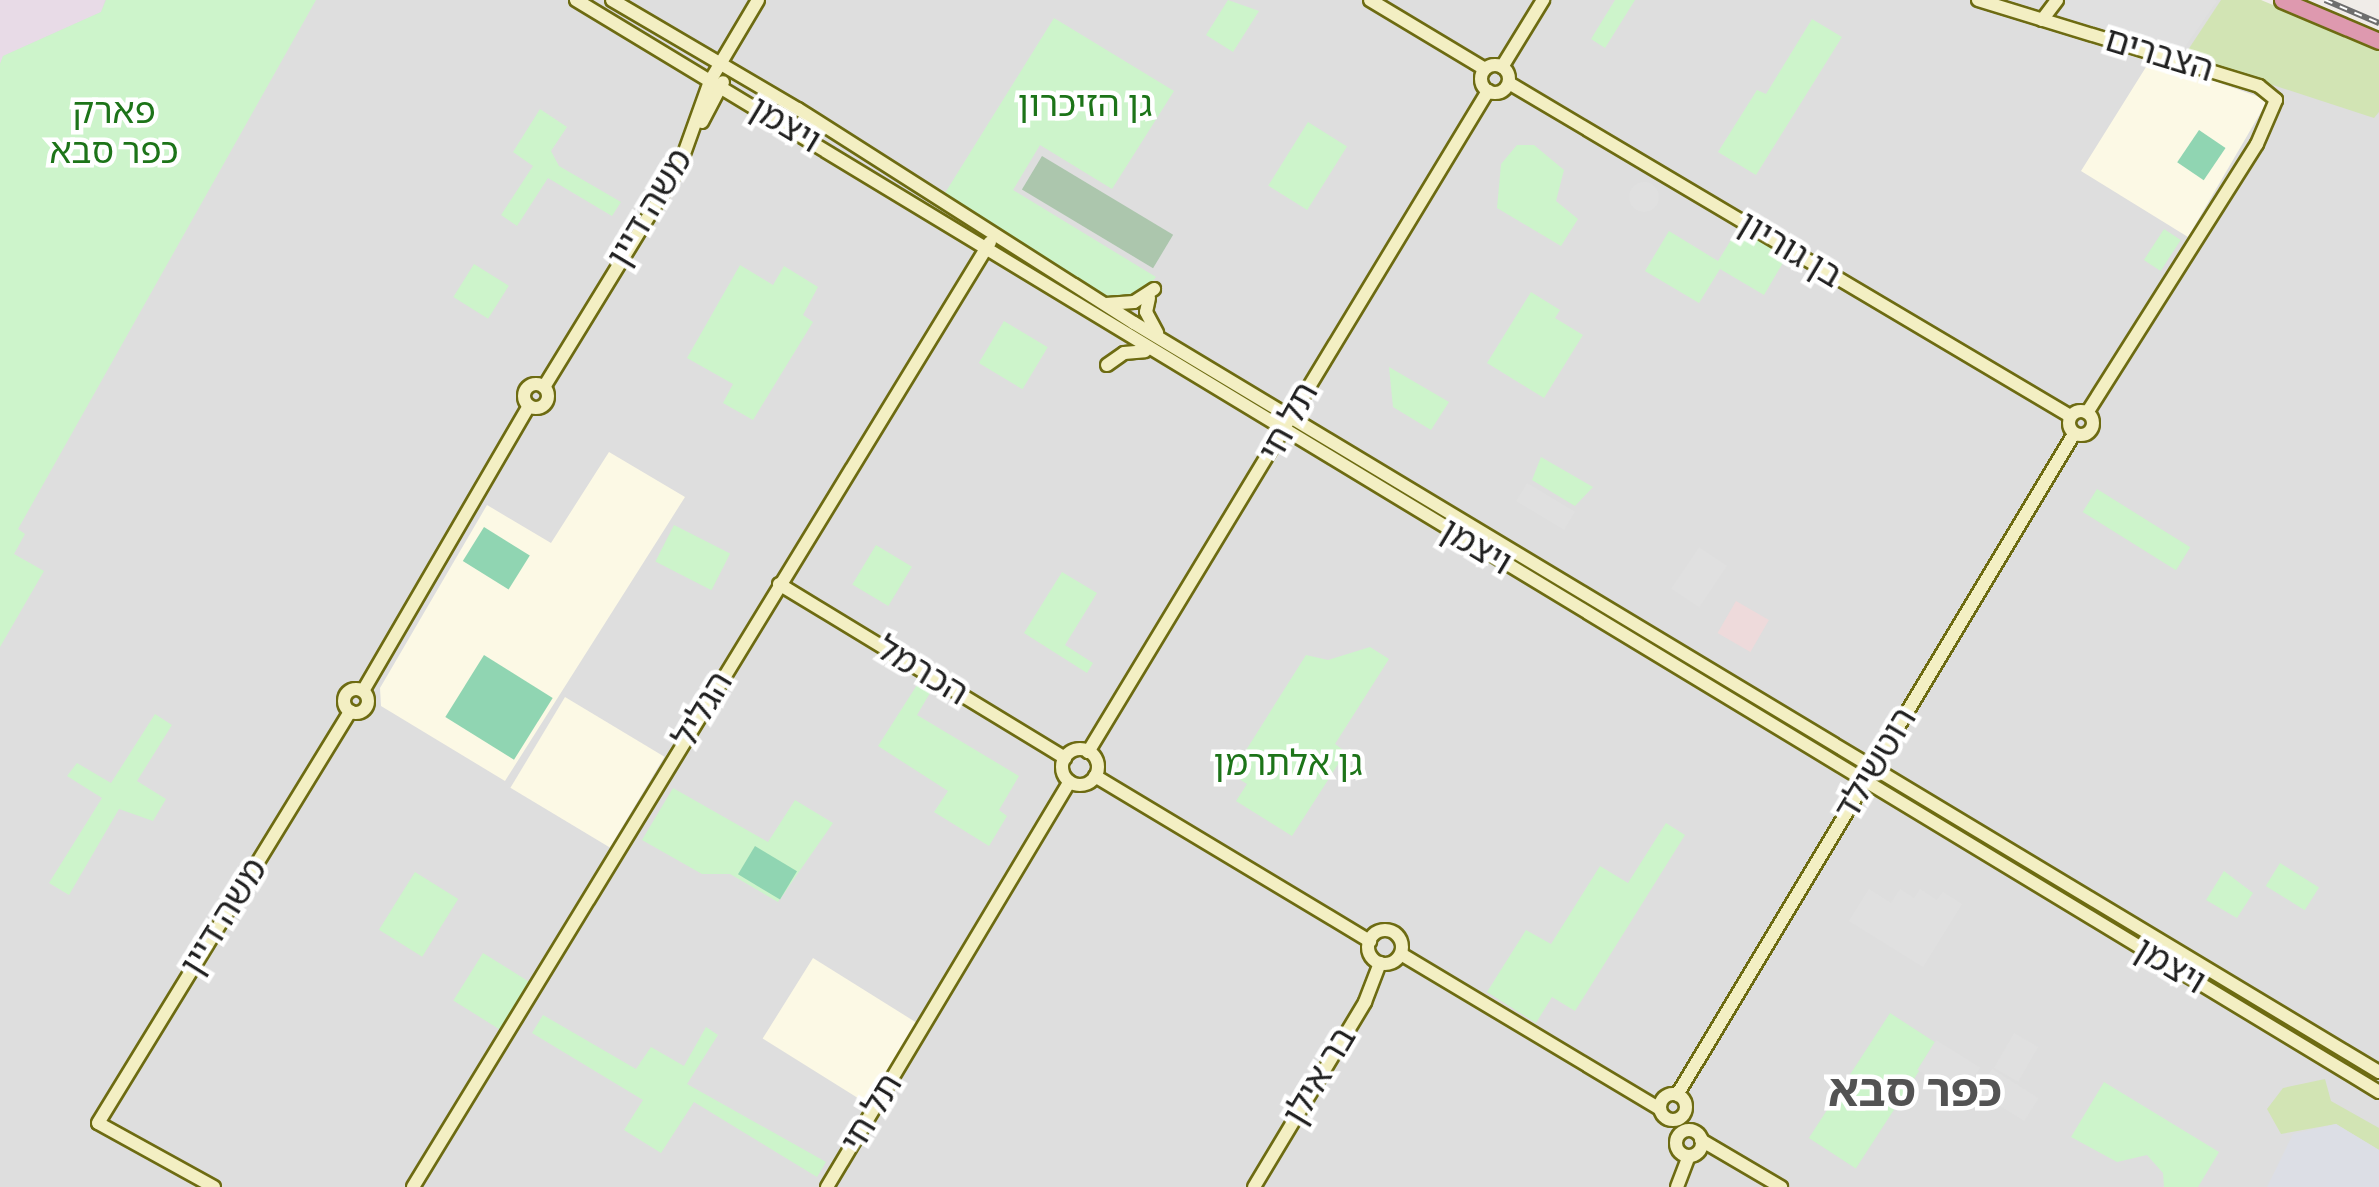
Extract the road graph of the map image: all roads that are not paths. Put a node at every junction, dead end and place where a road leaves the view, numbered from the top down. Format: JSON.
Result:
{"nodes":[{"id":1,"x":576,"y":0,"type":"edge"},
{"id":2,"x":612,"y":0,"type":"edge"},
{"id":3,"x":758,"y":0,"type":"edge"},
{"id":4,"x":1370,"y":0,"type":"edge"},
{"id":5,"x":1543,"y":0,"type":"edge"},
{"id":6,"x":1978,"y":0,"type":"edge"},
{"id":7,"x":2058,"y":0,"type":"edge"},
{"id":8,"x":2282,"y":0,"type":"edge"},
{"id":9,"x":2042,"y":20,"type":"junction"},
{"id":10,"x":2379,"y":41,"type":"edge"},
{"id":11,"x":724,"y":65,"type":"junction"},
{"id":12,"x":1502,"y":67,"type":"junction"},
{"id":13,"x":1485,"y":70,"type":"junction"},
{"id":14,"x":716,"y":84,"type":"junction"},
{"id":15,"x":1509,"y":84,"type":"junction"},
{"id":16,"x":1488,"y":91,"type":"junction"},
{"id":17,"x":738,"y":97,"type":"junction"},
{"id":18,"x":711,"y":109,"type":"junction"},
{"id":19,"x":695,"y":133,"type":"junction"},
{"id":20,"x":998,"y":237,"type":"junction"},
{"id":21,"x":984,"y":248,"type":"junction"},
{"id":22,"x":1104,"y":304,"type":"junction"},
{"id":23,"x":1162,"y":339,"type":"junction"},
{"id":24,"x":1152,"y":352,"type":"junction"},
{"id":25,"x":1108,"y":365,"type":"dead end"},
{"id":26,"x":1306,"y":390,"type":"junction"},
{"id":27,"x":1268,"y":402,"type":"junction"},
{"id":28,"x":2087,"y":413,"type":"junction"},
{"id":29,"x":2070,"y":416,"type":"junction"},
{"id":30,"x":1292,"y":417,"type":"junction"},
{"id":31,"x":2074,"y":434,"type":"junction"},
{"id":32,"x":1291,"y":435,"type":"junction"},
{"id":33,"x":779,"y":584,"type":"junction"},
{"id":34,"x":1088,"y":752,"type":"junction"},
{"id":35,"x":1065,"y":758,"type":"junction"},
{"id":36,"x":1874,"y":767,"type":"junction"},
{"id":37,"x":1095,"y":776,"type":"junction"},
{"id":38,"x":1070,"y":782,"type":"junction"},
{"id":39,"x":1865,"y":782,"type":"junction"},
{"id":40,"x":1370,"y":940,"type":"junction"},
{"id":41,"x":1401,"y":954,"type":"junction"},
{"id":42,"x":1380,"y":964,"type":"junction"},
{"id":43,"x":2379,"y":1072,"type":"edge"},
{"id":44,"x":2379,"y":1092,"type":"edge"},
{"id":45,"x":1677,"y":1095,"type":"junction"},
{"id":46,"x":1664,"y":1113,"type":"junction"},
{"id":47,"x":1684,"y":1113,"type":"junction"},
{"id":48,"x":1697,"y":1136,"type":"junction"},
{"id":49,"x":1677,"y":1139,"type":"junction"},
{"id":50,"x":1689,"y":1156,"type":"junction"},
{"id":51,"x":214,"y":1187,"type":"edge"},
{"id":52,"x":413,"y":1187,"type":"edge"},
{"id":53,"x":827,"y":1187,"type":"edge"},
{"id":54,"x":1254,"y":1187,"type":"edge"},
{"id":55,"x":1678,"y":1187,"type":"edge"},
{"id":56,"x":1781,"y":1187,"type":"edge"}],
"edges":[{"from":1,"to":14,"type":"street","name":"ויצמן"},
{"from":2,"to":11,"type":"street","name":"ויצמן"},
{"from":3,"to":11,"type":"street","name":"משה דיין"},
{"from":4,"to":13,"type":"street"},
{"from":5,"to":12,"type":"street"},
{"from":6,"to":9,"type":"street","name":"הצברים"},
{"from":7,"to":9,"type":"street"},
{"from":8,"to":10,"type":"highway"},
{"from":9,"to":28,"type":"street","name":"הצברים"},
{"from":11,"to":14,"type":"street","name":"משה דיין"},
{"from":11,"to":20,"type":"street","name":"ויצמן"},
{"from":12,"to":13,"type":"street"},
{"from":12,"to":15,"type":"street"},
{"from":13,"to":16,"type":"street"},
{"from":14,"to":17,"type":"street","name":"ויצמן"},
{"from":14,"to":18,"type":"street","name":"משה דיין"},
{"from":14,"to":19,"type":"street","name":"משה דיין"},
{"from":15,"to":16,"type":"street"},
{"from":15,"to":29,"type":"street","name":"בן גוריון"},
{"from":16,"to":26,"type":"street","name":"תל חי"},
{"from":17,"to":18,"type":"street"},
{"from":17,"to":21,"type":"street","name":"ויצמן"},
{"from":18,"to":19,"type":"street","name":"משה דיין"},
{"from":19,"to":51,"type":"street","name":"משה דיין"},
{"from":20,"to":21,"type":"street","name":"הגליל"},
{"from":20,"to":22,"type":"street","name":"ויצמן"},
{"from":21,"to":24,"type":"street","name":"ויצמן"},
{"from":21,"to":33,"type":"street","name":"הגליל"},
{"from":22,"to":23,"type":"street","name":"ויצמן"},
{"from":22,"to":23,"type":"street"},
{"from":23,"to":27,"type":"street","name":"ויצמן"},
{"from":24,"to":25,"type":"street"},
{"from":24,"to":32,"type":"street","name":"ויצמן"},
{"from":26,"to":27,"type":"street"},
{"from":26,"to":30,"type":"street","name":"תל חי"},
{"from":27,"to":30,"type":"street","name":"ויצמן"},
{"from":28,"to":29,"type":"street"},
{"from":28,"to":31,"type":"street","name":"רוטשילד"},
{"from":29,"to":31,"type":"street"},
{"from":30,"to":32,"type":"street","name":"תל חי"},
{"from":30,"to":36,"type":"street","name":"ויצמן"},
{"from":31,"to":36,"type":"street","name":"רוטשילד"},
{"from":32,"to":34,"type":"street","name":"תל חי"},
{"from":32,"to":39,"type":"street","name":"ויצמן"},
{"from":33,"to":35,"type":"street","name":"הכרמל"},
{"from":33,"to":52,"type":"street","name":"הגליל"},
{"from":34,"to":35,"type":"street"},
{"from":34,"to":37,"type":"street"},
{"from":35,"to":38,"type":"street"},
{"from":36,"to":39,"type":"street","name":"רוטשילד"},
{"from":36,"to":43,"type":"street","name":"ויצמן"},
{"from":37,"to":38,"type":"street"},
{"from":37,"to":40,"type":"street"},
{"from":38,"to":53,"type":"street","name":"תל חי"},
{"from":39,"to":44,"type":"street","name":"ויצמן"},
{"from":39,"to":45,"type":"street","name":"רוטשילד"},
{"from":40,"to":41,"type":"street"},
{"from":40,"to":42,"type":"street"},
{"from":41,"to":42,"type":"street"},
{"from":41,"to":46,"type":"street"},
{"from":42,"to":54,"type":"street","name":"בר אילן"},
{"from":45,"to":46,"type":"street"},
{"from":45,"to":47,"type":"street"},
{"from":46,"to":47,"type":"street"},
{"from":46,"to":49,"type":"street"},
{"from":47,"to":48,"type":"street"},
{"from":48,"to":49,"type":"street"},
{"from":48,"to":50,"type":"street"},
{"from":48,"to":56,"type":"street"},
{"from":49,"to":50,"type":"street"},
{"from":50,"to":55,"type":"street"}]}
